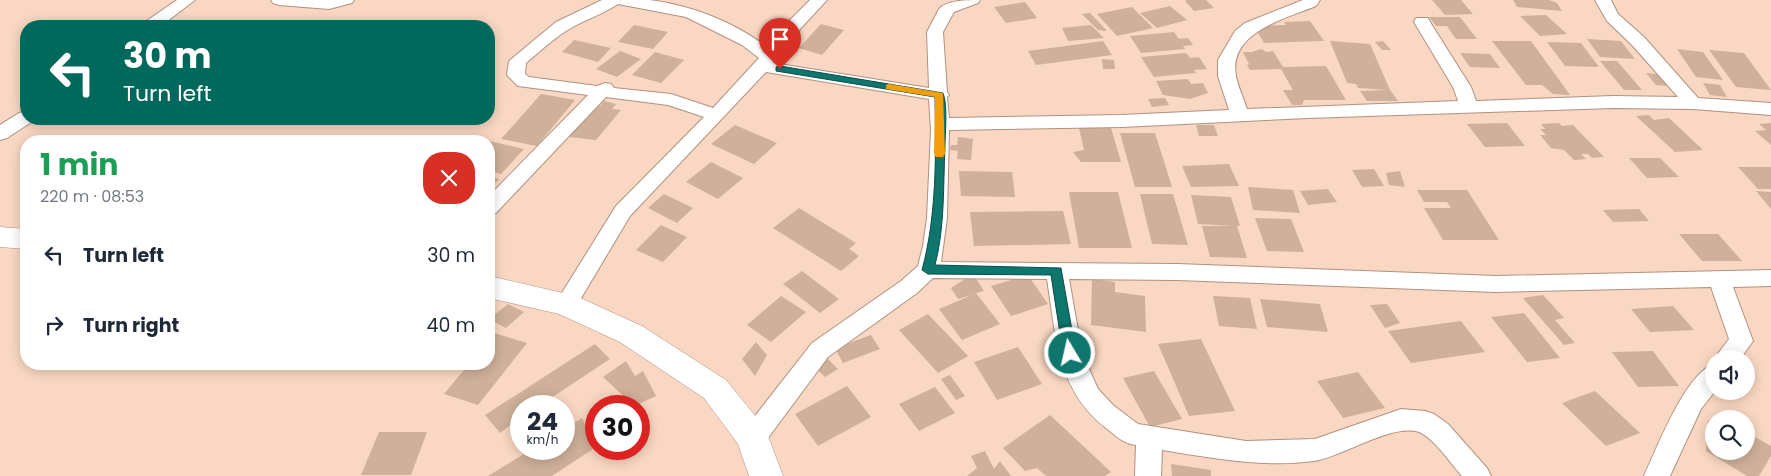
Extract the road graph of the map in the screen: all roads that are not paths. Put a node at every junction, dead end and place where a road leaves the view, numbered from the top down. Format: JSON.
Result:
{"nodes":[{"id":1,"x":187,"y":0,"type":"edge"},
{"id":2,"x":279,"y":0,"type":"edge"},
{"id":3,"x":346,"y":0,"type":"edge"},
{"id":4,"x":613,"y":0,"type":"edge"},
{"id":5,"x":623,"y":0,"type":"edge"},
{"id":6,"x":819,"y":0,"type":"edge"},
{"id":7,"x":972,"y":0,"type":"edge"},
{"id":8,"x":1312,"y":0,"type":"edge"},
{"id":9,"x":1603,"y":0,"type":"edge"},
{"id":10,"x":159,"y":20,"type":"edge"},
{"id":11,"x":1422,"y":22,"type":"dead end"},
{"id":12,"x":765,"y":61,"type":"junction"},
{"id":13,"x":603,"y":89,"type":"junction"},
{"id":14,"x":940,"y":95,"type":"junction"},
{"id":15,"x":1693,"y":102,"type":"junction"},
{"id":16,"x":1468,"y":107,"type":"junction"},
{"id":17,"x":1771,"y":109,"type":"edge"},
{"id":18,"x":716,"y":115,"type":"junction"},
{"id":19,"x":1240,"y":115,"type":"junction"},
{"id":20,"x":20,"y":121,"type":"edge"},
{"id":21,"x":940,"y":124,"type":"junction"},
{"id":22,"x":0,"y":134,"type":"edge"},
{"id":23,"x":495,"y":202,"type":"edge"},
{"id":24,"x":0,"y":237,"type":"edge"},
{"id":25,"x":20,"y":239,"type":"edge"},
{"id":26,"x":928,"y":270,"type":"junction"},
{"id":27,"x":1057,"y":271,"type":"junction"},
{"id":28,"x":1771,"y":278,"type":"edge"},
{"id":29,"x":1719,"y":280,"type":"junction"},
{"id":30,"x":495,"y":288,"type":"edge"},
{"id":31,"x":566,"y":304,"type":"junction"},
{"id":32,"x":1734,"y":350,"type":"edge"},
{"id":33,"x":1705,"y":385,"type":"edge"},
{"id":34,"x":753,"y":438,"type":"junction"},
{"id":35,"x":1150,"y":438,"type":"junction"},
{"id":36,"x":766,"y":476,"type":"edge"},
{"id":37,"x":1148,"y":476,"type":"edge"},
{"id":38,"x":1478,"y":476,"type":"edge"},
{"id":39,"x":1657,"y":476,"type":"edge"}],
"edges":[{"from":1,"to":10,"type":"street"},
{"from":2,"to":3,"type":"street"},
{"from":4,"to":13,"type":"street"},
{"from":5,"to":12,"type":"street"},
{"from":6,"to":12,"type":"street"},
{"from":7,"to":14,"type":"street"},
{"from":8,"to":19,"type":"street"},
{"from":9,"to":15,"type":"street"},
{"from":11,"to":16,"type":"street"},
{"from":12,"to":14,"type":"street"},
{"from":12,"to":18,"type":"street"},
{"from":13,"to":18,"type":"street"},
{"from":13,"to":23,"type":"street"},
{"from":14,"to":21,"type":"street"},
{"from":15,"to":16,"type":"street"},
{"from":15,"to":17,"type":"street"},
{"from":16,"to":19,"type":"street"},
{"from":18,"to":31,"type":"street"},
{"from":19,"to":21,"type":"street"},
{"from":20,"to":22,"type":"street"},
{"from":21,"to":26,"type":"street"},
{"from":24,"to":25,"type":"main road"},
{"from":26,"to":27,"type":"street"},
{"from":26,"to":34,"type":"street"},
{"from":27,"to":29,"type":"street"},
{"from":27,"to":35,"type":"street"},
{"from":28,"to":29,"type":"street"},
{"from":29,"to":32,"type":"street"},
{"from":30,"to":31,"type":"main road"},
{"from":31,"to":34,"type":"main road"},
{"from":33,"to":39,"type":"street"},
{"from":34,"to":36,"type":"main road"},
{"from":35,"to":37,"type":"street"},
{"from":35,"to":38,"type":"street"}]}
